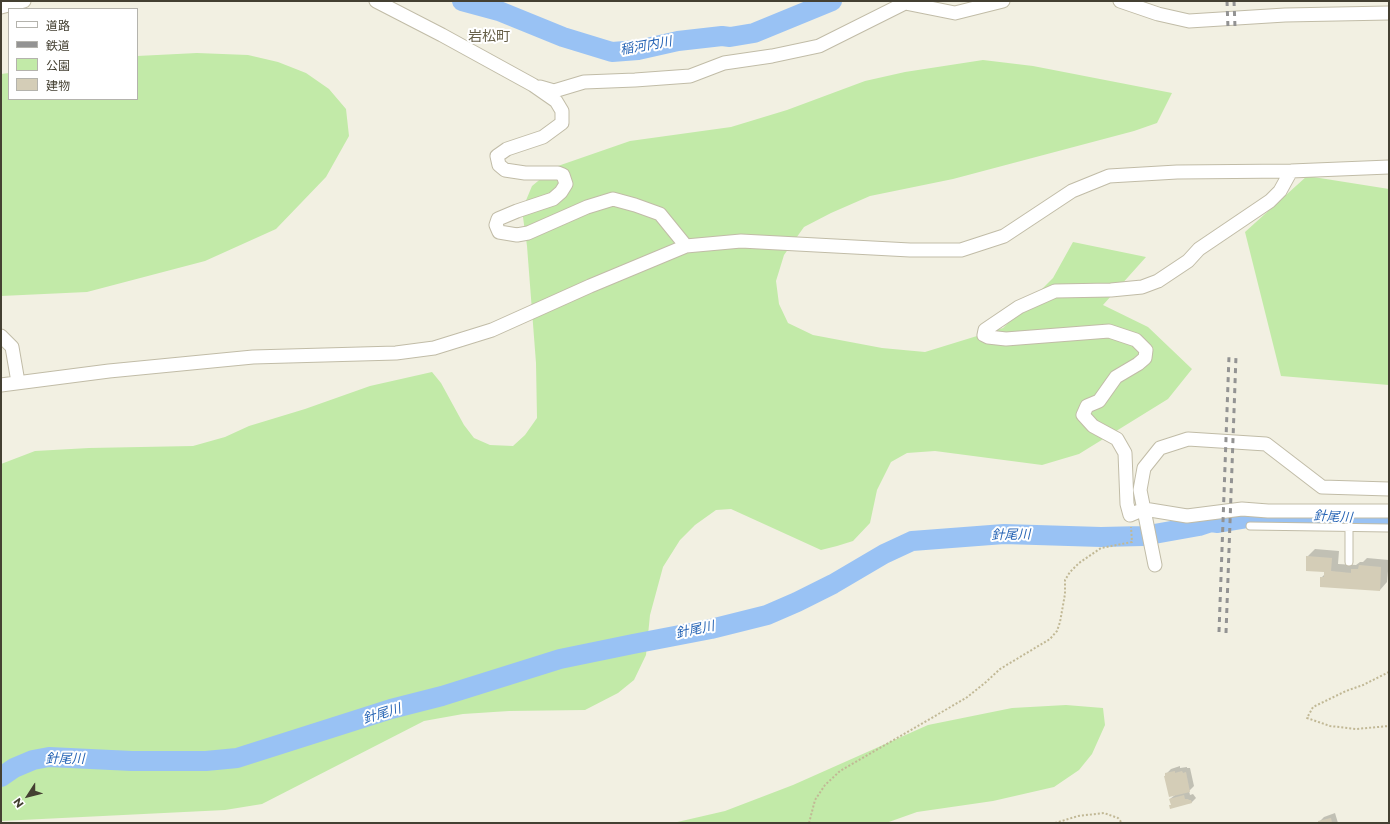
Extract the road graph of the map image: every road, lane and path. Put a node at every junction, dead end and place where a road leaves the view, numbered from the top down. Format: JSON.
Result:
{"nodes":[{"id":1,"x":24,"y":1,"type":"edge"},
{"id":2,"x":376,"y":1,"type":"edge"},
{"id":3,"x":1003,"y":1,"type":"edge"},
{"id":4,"x":1120,"y":1,"type":"edge"},
{"id":5,"x":1,"y":7,"type":"edge"},
{"id":6,"x":1389,"y":13,"type":"edge"},
{"id":7,"x":533,"y":84,"type":"junction"},
{"id":8,"x":1389,"y":167,"type":"edge"},
{"id":9,"x":1291,"y":171,"type":"junction"},
{"id":10,"x":686,"y":246,"type":"junction"},
{"id":11,"x":1,"y":336,"type":"edge"},
{"id":12,"x":18,"y":382,"type":"junction"},
{"id":13,"x":1,"y":385,"type":"edge"},
{"id":14,"x":1389,"y":489,"type":"edge"},
{"id":15,"x":1389,"y":511,"type":"edge"},
{"id":16,"x":1145,"y":512,"type":"junction"},
{"id":17,"x":1130,"y":523,"type":"dead end"},
{"id":18,"x":1250,"y":526,"type":"dead end"},
{"id":19,"x":1349,"y":527,"type":"junction"},
{"id":20,"x":1389,"y":528,"type":"edge"},
{"id":21,"x":1349,"y":562,"type":"dead end"},
{"id":22,"x":1155,"y":565,"type":"dead end"},
{"id":23,"x":1389,"y":672,"type":"edge"},
{"id":24,"x":1389,"y":726,"type":"edge"},
{"id":25,"x":809,"y":823,"type":"edge"},
{"id":26,"x":1055,"y":823,"type":"edge"},
{"id":27,"x":1122,"y":823,"type":"edge"}],
"edges":[{"from":1,"to":5,"type":"street"},
{"from":2,"to":7,"type":"street"},
{"from":3,"to":7,"type":"street"},
{"from":4,"to":6,"type":"street"},
{"from":7,"to":10,"type":"street"},
{"from":8,"to":9,"type":"street"},
{"from":9,"to":10,"type":"street"},
{"from":9,"to":16,"type":"street"},
{"from":10,"to":12,"type":"street"},
{"from":11,"to":12,"type":"street"},
{"from":12,"to":13,"type":"street"},
{"from":14,"to":16,"type":"street"},
{"from":15,"to":16,"type":"street"},
{"from":16,"to":22,"type":"street"},
{"from":17,"to":25,"type":"path"},
{"from":18,"to":19,"type":"lane"},
{"from":19,"to":20,"type":"lane"},
{"from":19,"to":21,"type":"lane"},
{"from":23,"to":24,"type":"path"},
{"from":26,"to":27,"type":"path"}]}
